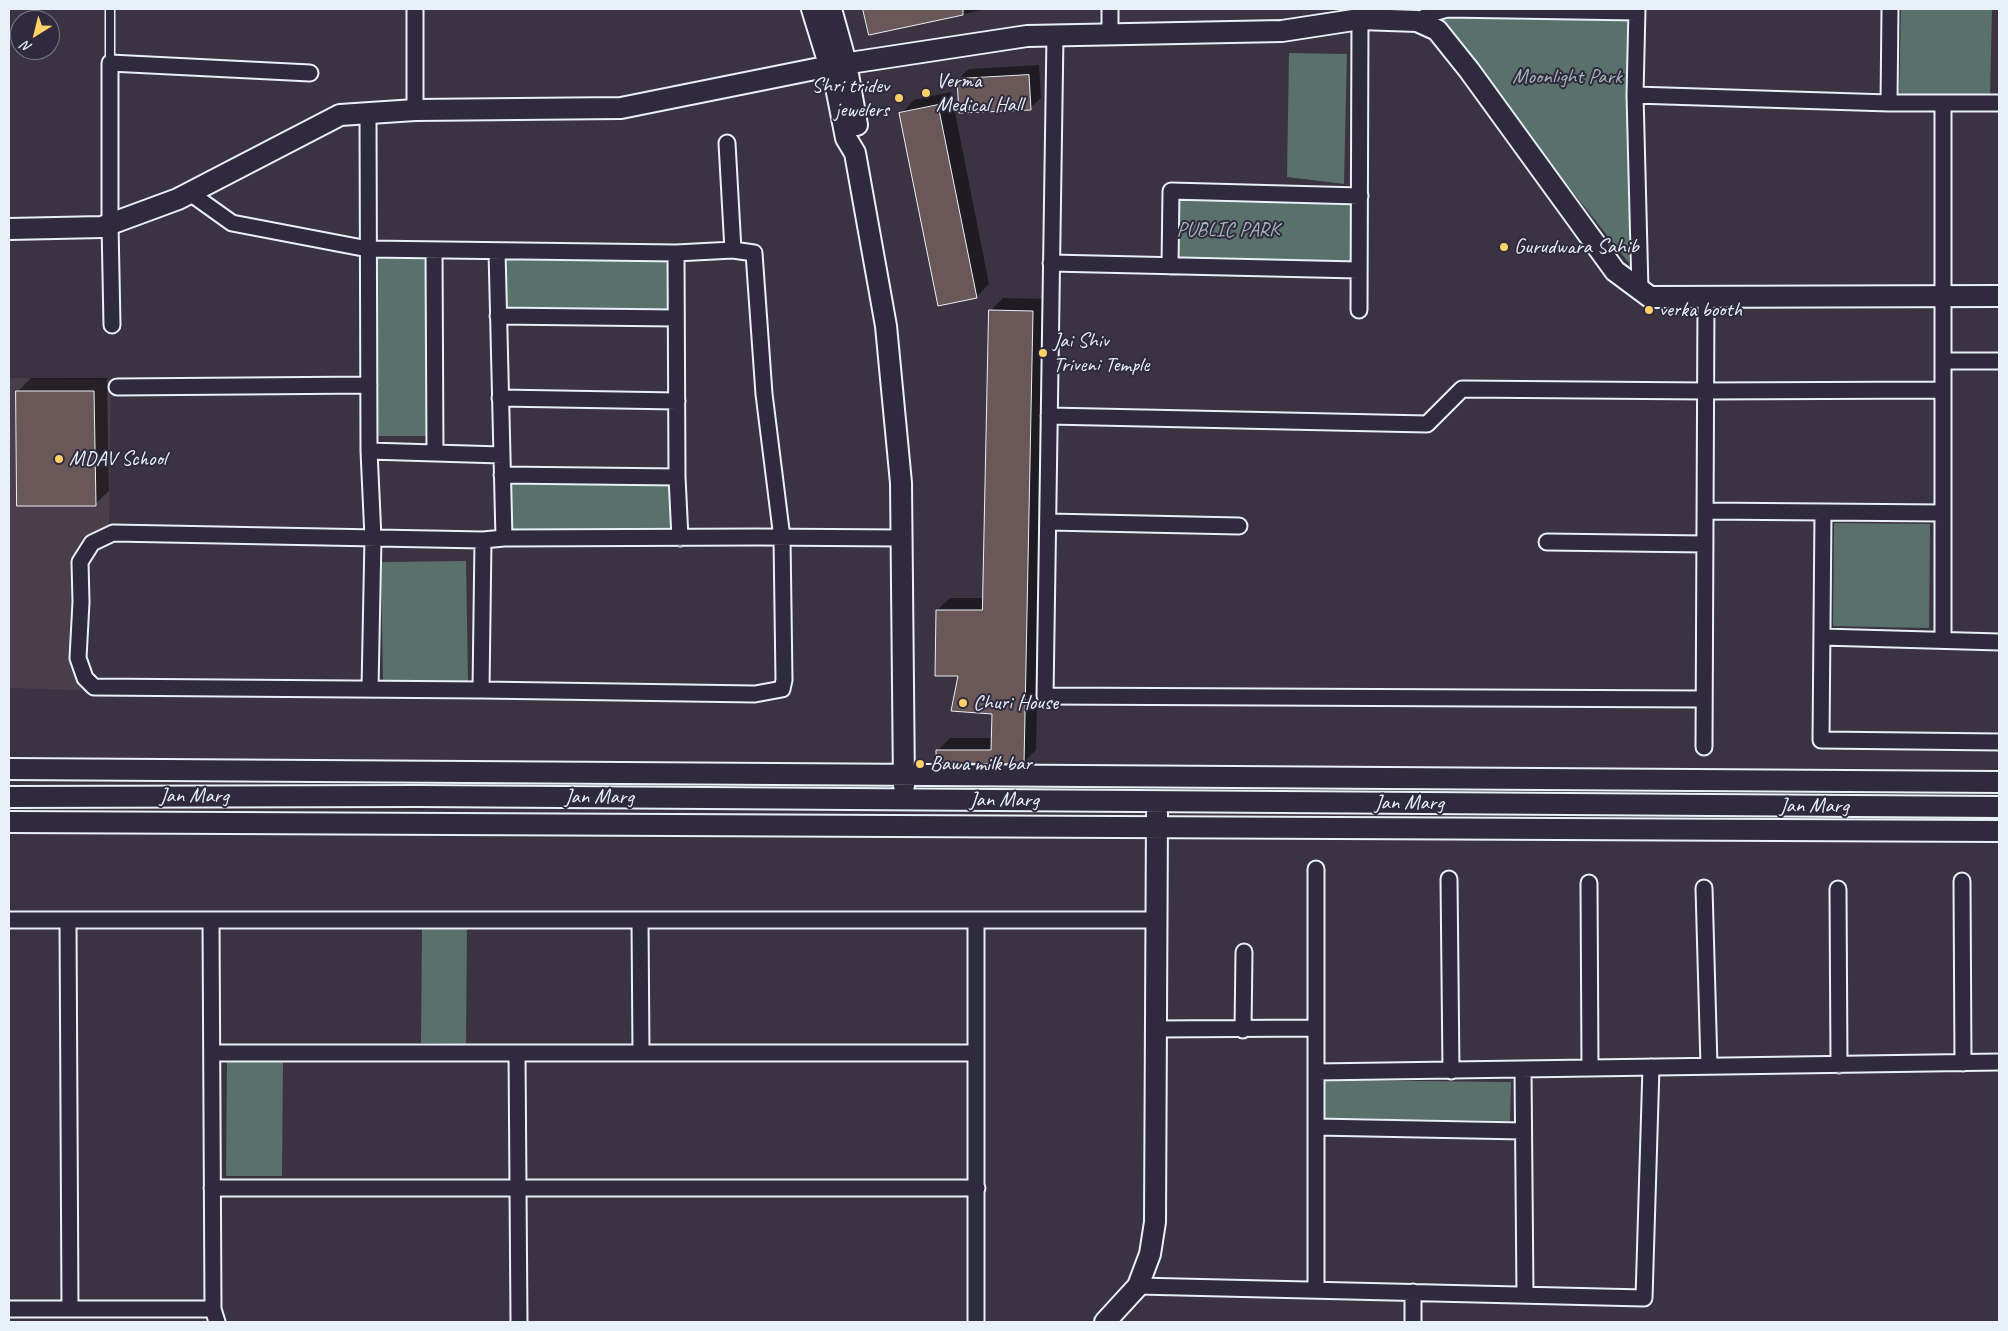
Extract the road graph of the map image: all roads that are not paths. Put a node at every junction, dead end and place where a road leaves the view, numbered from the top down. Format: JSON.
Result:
{"nodes":[{"id":1,"x":110,"y":9,"type":"edge"},
{"id":2,"x":415,"y":9,"type":"edge"},
{"id":3,"x":812,"y":9,"type":"edge"},
{"id":4,"x":830,"y":9,"type":"edge"},
{"id":5,"x":1110,"y":9,"type":"edge"},
{"id":6,"x":1456,"y":9,"type":"edge"},
{"id":7,"x":1890,"y":9,"type":"edge"},
{"id":8,"x":1637,"y":10,"type":"edge"},
{"id":9,"x":1360,"y":19,"type":"junction"},
{"id":10,"x":1417,"y":21,"type":"junction"},
{"id":11,"x":1110,"y":35,"type":"junction"},
{"id":12,"x":1055,"y":36,"type":"junction"},
{"id":13,"x":110,"y":63,"type":"junction"},
{"id":14,"x":838,"y":64,"type":"junction"},
{"id":15,"x":310,"y":74,"type":"dead end"},
{"id":16,"x":1635,"y":95,"type":"junction"},
{"id":17,"x":1889,"y":103,"type":"junction"},
{"id":18,"x":1943,"y":103,"type":"junction"},
{"id":19,"x":1999,"y":103,"type":"edge"},
{"id":20,"x":414,"y":110,"type":"junction"},
{"id":21,"x":368,"y":113,"type":"junction"},
{"id":22,"x":727,"y":143,"type":"dead end"},
{"id":23,"x":190,"y":193,"type":"junction"},
{"id":24,"x":1360,"y":196,"type":"junction"},
{"id":25,"x":110,"y":224,"type":"junction"},
{"id":26,"x":9,"y":229,"type":"edge"},
{"id":27,"x":368,"y":249,"type":"junction"},
{"id":28,"x":434,"y":250,"type":"junction"},
{"id":29,"x":733,"y":250,"type":"junction"},
{"id":30,"x":497,"y":251,"type":"junction"},
{"id":31,"x":676,"y":253,"type":"junction"},
{"id":32,"x":1051,"y":263,"type":"junction"},
{"id":33,"x":1170,"y":266,"type":"junction"},
{"id":34,"x":1358,"y":270,"type":"junction"},
{"id":35,"x":1640,"y":290,"type":"junction"},
{"id":36,"x":1999,"y":296,"type":"edge"},
{"id":37,"x":1944,"y":297,"type":"junction"},
{"id":38,"x":1706,"y":298,"type":"junction"},
{"id":39,"x":1359,"y":310,"type":"dead end"},
{"id":40,"x":498,"y":316,"type":"junction"},
{"id":41,"x":676,"y":318,"type":"junction"},
{"id":42,"x":112,"y":325,"type":"dead end"},
{"id":43,"x":1999,"y":361,"type":"edge"},
{"id":44,"x":1943,"y":362,"type":"junction"},
{"id":45,"x":369,"y":385,"type":"junction"},
{"id":46,"x":117,"y":387,"type":"dead end"},
{"id":47,"x":1943,"y":390,"type":"junction"},
{"id":48,"x":1705,"y":391,"type":"junction"},
{"id":49,"x":500,"y":398,"type":"junction"},
{"id":50,"x":677,"y":401,"type":"junction"},
{"id":51,"x":1049,"y":416,"type":"junction"},
{"id":52,"x":369,"y":451,"type":"junction"},
{"id":53,"x":435,"y":453,"type":"junction"},
{"id":54,"x":501,"y":455,"type":"junction"},
{"id":55,"x":502,"y":475,"type":"junction"},
{"id":56,"x":677,"y":477,"type":"junction"},
{"id":57,"x":1705,"y":510,"type":"junction"},
{"id":58,"x":1823,"y":512,"type":"junction"},
{"id":59,"x":1942,"y":513,"type":"junction"},
{"id":60,"x":1048,"y":522,"type":"junction"},
{"id":61,"x":1240,"y":526,"type":"dead end"},
{"id":62,"x":373,"y":538,"type":"junction"},
{"id":63,"x":504,"y":538,"type":"junction"},
{"id":64,"x":680,"y":538,"type":"junction"},
{"id":65,"x":782,"y":538,"type":"junction"},
{"id":66,"x":901,"y":538,"type":"junction"},
{"id":67,"x":483,"y":540,"type":"junction"},
{"id":68,"x":1547,"y":542,"type":"dead end"},
{"id":69,"x":1705,"y":544,"type":"junction"},
{"id":70,"x":1822,"y":637,"type":"junction"},
{"id":71,"x":1943,"y":640,"type":"junction"},
{"id":72,"x":1999,"y":642,"type":"edge"},
{"id":73,"x":370,"y":689,"type":"junction"},
{"id":74,"x":481,"y":690,"type":"junction"},
{"id":75,"x":1704,"y":699,"type":"junction"},
{"id":76,"x":1999,"y":742,"type":"edge"},
{"id":77,"x":1704,"y":747,"type":"dead end"},
{"id":78,"x":9,"y":769,"type":"edge"},
{"id":79,"x":904,"y":774,"type":"junction"},
{"id":80,"x":1999,"y":782,"type":"edge"},
{"id":81,"x":9,"y":796,"type":"edge"},
{"id":82,"x":904,"y":800,"type":"junction"},
{"id":83,"x":1157,"y":801,"type":"junction"},
{"id":84,"x":1999,"y":807,"type":"edge"},
{"id":85,"x":9,"y":822,"type":"edge"},
{"id":86,"x":904,"y":826,"type":"junction"},
{"id":87,"x":1157,"y":826,"type":"junction"},
{"id":88,"x":1999,"y":831,"type":"edge"},
{"id":89,"x":1316,"y":869,"type":"dead end"},
{"id":90,"x":1449,"y":879,"type":"dead end"},
{"id":91,"x":1962,"y":881,"type":"dead end"},
{"id":92,"x":1589,"y":883,"type":"dead end"},
{"id":93,"x":1704,"y":888,"type":"dead end"},
{"id":94,"x":1838,"y":889,"type":"dead end"},
{"id":95,"x":9,"y":920,"type":"edge"},
{"id":96,"x":68,"y":920,"type":"junction"},
{"id":97,"x":211,"y":920,"type":"junction"},
{"id":98,"x":640,"y":920,"type":"junction"},
{"id":99,"x":976,"y":920,"type":"junction"},
{"id":100,"x":1157,"y":920,"type":"junction"},
{"id":101,"x":1244,"y":952,"type":"dead end"},
{"id":102,"x":1316,"y":1028,"type":"junction"},
{"id":103,"x":1156,"y":1029,"type":"junction"},
{"id":104,"x":1243,"y":1030,"type":"junction"},
{"id":105,"x":976,"y":1052,"type":"junction"},
{"id":106,"x":212,"y":1053,"type":"junction"},
{"id":107,"x":517,"y":1053,"type":"junction"},
{"id":108,"x":640,"y":1053,"type":"junction"},
{"id":109,"x":1999,"y":1062,"type":"edge"},
{"id":110,"x":1963,"y":1063,"type":"junction"},
{"id":111,"x":1839,"y":1064,"type":"junction"},
{"id":112,"x":1709,"y":1066,"type":"junction"},
{"id":113,"x":1651,"y":1067,"type":"junction"},
{"id":114,"x":1590,"y":1068,"type":"junction"},
{"id":115,"x":1523,"y":1069,"type":"junction"},
{"id":116,"x":1451,"y":1071,"type":"junction"},
{"id":117,"x":1316,"y":1072,"type":"junction"},
{"id":118,"x":1316,"y":1127,"type":"junction"},
{"id":119,"x":1523,"y":1131,"type":"junction"},
{"id":120,"x":212,"y":1188,"type":"junction"},
{"id":121,"x":518,"y":1188,"type":"junction"},
{"id":122,"x":977,"y":1188,"type":"junction"},
{"id":123,"x":1138,"y":1286,"type":"junction"},
{"id":124,"x":1316,"y":1290,"type":"junction"},
{"id":125,"x":1413,"y":1292,"type":"junction"},
{"id":126,"x":1525,"y":1295,"type":"junction"},
{"id":127,"x":9,"y":1309,"type":"edge"},
{"id":128,"x":74,"y":1313,"type":"edge"},
{"id":129,"x":215,"y":1316,"type":"edge"},
{"id":130,"x":519,"y":1322,"type":"edge"},
{"id":131,"x":976,"y":1322,"type":"edge"},
{"id":132,"x":1104,"y":1322,"type":"edge"},
{"id":133,"x":1413,"y":1322,"type":"edge"}],
"edges":[{"from":1,"to":13,"type":"lane"},
{"from":2,"to":20,"type":"street"},
{"from":3,"to":14,"type":"street"},
{"from":4,"to":14,"type":"street"},
{"from":5,"to":11,"type":"street"},
{"from":6,"to":8,"type":"street"},
{"from":6,"to":10,"type":"street"},
{"from":7,"to":17,"type":"street"},
{"from":8,"to":16,"type":"street"},
{"from":9,"to":10,"type":"street"},
{"from":9,"to":11,"type":"street"},
{"from":9,"to":24,"type":"street"},
{"from":10,"to":35,"type":"street"},
{"from":11,"to":12,"type":"street"},
{"from":12,"to":14,"type":"street"},
{"from":12,"to":32,"type":"street"},
{"from":13,"to":15,"type":"street"},
{"from":13,"to":25,"type":"street"},
{"from":14,"to":20,"type":"street"},
{"from":14,"to":66,"type":"street"},
{"from":16,"to":17,"type":"street"},
{"from":16,"to":35,"type":"street"},
{"from":17,"to":18,"type":"street"},
{"from":18,"to":19,"type":"street"},
{"from":18,"to":37,"type":"street"},
{"from":20,"to":21,"type":"street"},
{"from":21,"to":23,"type":"street"},
{"from":21,"to":27,"type":"street"},
{"from":22,"to":29,"type":"street"},
{"from":23,"to":25,"type":"street"},
{"from":23,"to":27,"type":"street"},
{"from":24,"to":33,"type":"street"},
{"from":24,"to":34,"type":"street"},
{"from":25,"to":26,"type":"street"},
{"from":25,"to":42,"type":"street"},
{"from":27,"to":28,"type":"street"},
{"from":27,"to":45,"type":"street"},
{"from":28,"to":30,"type":"street"},
{"from":28,"to":53,"type":"street"},
{"from":29,"to":31,"type":"street"},
{"from":29,"to":65,"type":"street"},
{"from":30,"to":31,"type":"street"},
{"from":30,"to":40,"type":"street"},
{"from":31,"to":41,"type":"street"},
{"from":32,"to":33,"type":"street"},
{"from":32,"to":51,"type":"street"},
{"from":33,"to":34,"type":"street"},
{"from":34,"to":39,"type":"street"},
{"from":35,"to":38,"type":"street"},
{"from":36,"to":37,"type":"street"},
{"from":37,"to":38,"type":"street"},
{"from":37,"to":44,"type":"street"},
{"from":38,"to":48,"type":"street"},
{"from":40,"to":41,"type":"street"},
{"from":40,"to":49,"type":"street"},
{"from":41,"to":50,"type":"street"},
{"from":43,"to":44,"type":"street"},
{"from":44,"to":47,"type":"street"},
{"from":45,"to":46,"type":"street"},
{"from":45,"to":52,"type":"street"},
{"from":47,"to":48,"type":"street"},
{"from":47,"to":59,"type":"street"},
{"from":48,"to":51,"type":"street"},
{"from":48,"to":57,"type":"street"},
{"from":49,"to":50,"type":"street"},
{"from":49,"to":54,"type":"street"},
{"from":50,"to":56,"type":"street"},
{"from":51,"to":60,"type":"street"},
{"from":52,"to":53,"type":"street"},
{"from":52,"to":62,"type":"street"},
{"from":53,"to":54,"type":"street"},
{"from":54,"to":55,"type":"street"},
{"from":55,"to":56,"type":"street"},
{"from":55,"to":63,"type":"street"},
{"from":56,"to":64,"type":"street"},
{"from":57,"to":58,"type":"street"},
{"from":57,"to":69,"type":"street"},
{"from":58,"to":59,"type":"street"},
{"from":58,"to":70,"type":"street"},
{"from":59,"to":71,"type":"street"},
{"from":60,"to":61,"type":"street"},
{"from":60,"to":75,"type":"street"},
{"from":62,"to":67,"type":"street"},
{"from":62,"to":73,"type":"street"},
{"from":62,"to":73,"type":"street"},
{"from":63,"to":64,"type":"street"},
{"from":63,"to":67,"type":"street"},
{"from":64,"to":65,"type":"street"},
{"from":65,"to":66,"type":"street"},
{"from":65,"to":74,"type":"street"},
{"from":66,"to":79,"type":"street"},
{"from":67,"to":74,"type":"street"},
{"from":68,"to":69,"type":"street"},
{"from":69,"to":75,"type":"street"},
{"from":70,"to":71,"type":"street"},
{"from":70,"to":76,"type":"street"},
{"from":71,"to":72,"type":"street"},
{"from":73,"to":74,"type":"street"},
{"from":75,"to":77,"type":"street"},
{"from":78,"to":79,"type":"street"},
{"from":79,"to":80,"type":"street"},
{"from":79,"to":82,"type":"street"},
{"from":81,"to":82,"type":"street","name":"Jan Marg"},
{"from":82,"to":83,"type":"street","name":"Jan Marg"},
{"from":82,"to":86,"type":"street"},
{"from":83,"to":84,"type":"street","name":"Jan Marg"},
{"from":83,"to":87,"type":"street"},
{"from":85,"to":86,"type":"street","name":"Jan Marg"},
{"from":86,"to":87,"type":"street","name":"Jan Marg"},
{"from":87,"to":88,"type":"street","name":"Jan Marg"},
{"from":87,"to":100,"type":"street"},
{"from":89,"to":102,"type":"street"},
{"from":90,"to":116,"type":"street"},
{"from":91,"to":110,"type":"street"},
{"from":92,"to":114,"type":"street"},
{"from":93,"to":112,"type":"street"},
{"from":94,"to":111,"type":"street"},
{"from":95,"to":96,"type":"street"},
{"from":96,"to":97,"type":"street"},
{"from":96,"to":128,"type":"street"},
{"from":97,"to":98,"type":"street"},
{"from":97,"to":106,"type":"street"},
{"from":98,"to":99,"type":"street"},
{"from":98,"to":108,"type":"street"},
{"from":99,"to":100,"type":"street"},
{"from":99,"to":105,"type":"street"},
{"from":100,"to":103,"type":"street"},
{"from":101,"to":104,"type":"street"},
{"from":102,"to":104,"type":"street"},
{"from":102,"to":117,"type":"street"},
{"from":103,"to":104,"type":"street"},
{"from":103,"to":123,"type":"street"},
{"from":105,"to":108,"type":"street"},
{"from":105,"to":122,"type":"street"},
{"from":106,"to":107,"type":"street"},
{"from":106,"to":120,"type":"street"},
{"from":107,"to":108,"type":"street"},
{"from":107,"to":121,"type":"street"},
{"from":109,"to":110,"type":"street"},
{"from":110,"to":111,"type":"street"},
{"from":111,"to":112,"type":"street"},
{"from":112,"to":113,"type":"street"},
{"from":113,"to":114,"type":"street"},
{"from":113,"to":126,"type":"street"},
{"from":114,"to":115,"type":"street"},
{"from":115,"to":116,"type":"street"},
{"from":115,"to":119,"type":"street"},
{"from":116,"to":117,"type":"street"},
{"from":117,"to":118,"type":"street"},
{"from":118,"to":119,"type":"street"},
{"from":118,"to":124,"type":"street"},
{"from":119,"to":126,"type":"street"},
{"from":120,"to":121,"type":"street"},
{"from":120,"to":129,"type":"street"},
{"from":121,"to":122,"type":"street"},
{"from":121,"to":130,"type":"street"},
{"from":122,"to":131,"type":"street"},
{"from":123,"to":124,"type":"street"},
{"from":123,"to":132,"type":"street"},
{"from":124,"to":125,"type":"street"},
{"from":125,"to":126,"type":"street"},
{"from":125,"to":133,"type":"street"},
{"from":127,"to":128,"type":"street"},
{"from":128,"to":129,"type":"street"}]}
